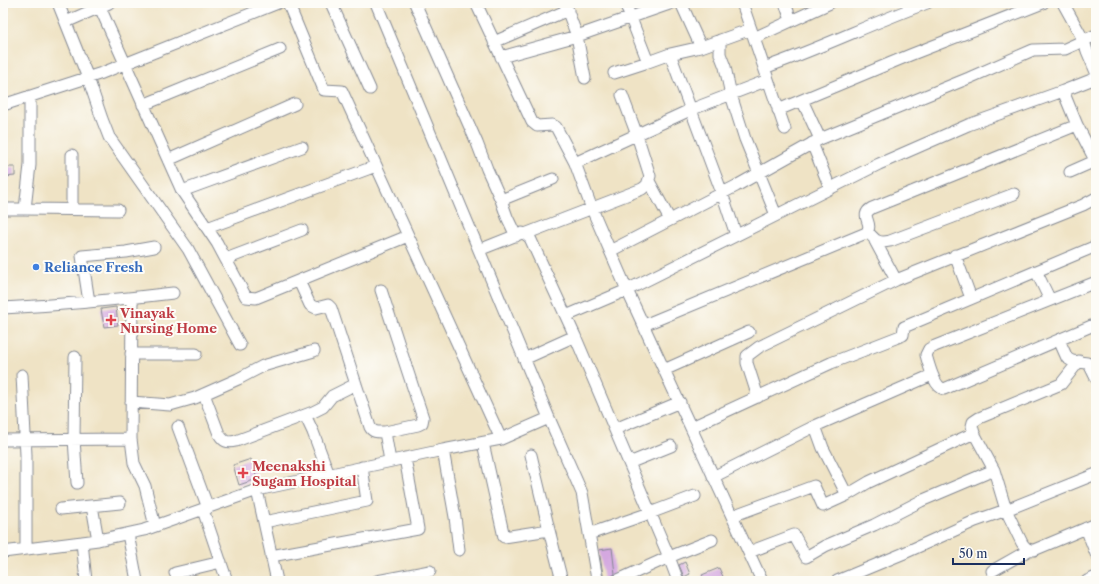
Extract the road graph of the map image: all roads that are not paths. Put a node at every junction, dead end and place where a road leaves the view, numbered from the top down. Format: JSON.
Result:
{"nodes":[{"id":1,"x":58,"y":3,"type":"edge"},
{"id":2,"x":278,"y":3,"type":"edge"},
{"id":3,"x":288,"y":3,"type":"edge"},
{"id":4,"x":331,"y":3,"type":"edge"},
{"id":5,"x":376,"y":3,"type":"edge"},
{"id":6,"x":415,"y":3,"type":"edge"},
{"id":7,"x":476,"y":3,"type":"edge"},
{"id":8,"x":625,"y":3,"type":"edge"},
{"id":9,"x":672,"y":3,"type":"edge"},
{"id":10,"x":681,"y":3,"type":"edge"},
{"id":11,"x":742,"y":3,"type":"edge"},
{"id":12,"x":785,"y":3,"type":"edge"},
{"id":13,"x":830,"y":3,"type":"edge"},
{"id":14,"x":927,"y":3,"type":"edge"},
{"id":15,"x":1043,"y":3,"type":"edge"},
{"id":16,"x":1063,"y":3,"type":"edge"},
{"id":17,"x":102,"y":4,"type":"edge"},
{"id":18,"x":566,"y":6,"type":"edge"},
{"id":19,"x":631,"y":17,"type":"junction"},
{"id":20,"x":791,"y":20,"type":"junction"},
{"id":21,"x":66,"y":22,"type":"junction"},
{"id":22,"x":752,"y":33,"type":"junction"},
{"id":23,"x":1096,"y":35,"type":"edge"},
{"id":24,"x":577,"y":36,"type":"junction"},
{"id":25,"x":720,"y":40,"type":"junction"},
{"id":26,"x":1084,"y":41,"type":"junction"},
{"id":27,"x":494,"y":42,"type":"junction"},
{"id":28,"x":701,"y":47,"type":"junction"},
{"id":29,"x":280,"y":49,"type":"dead end"},
{"id":30,"x":670,"y":54,"type":"junction"},
{"id":31,"x":501,"y":57,"type":"junction"},
{"id":32,"x":648,"y":62,"type":"junction"},
{"id":33,"x":125,"y":64,"type":"junction"},
{"id":34,"x":764,"y":68,"type":"junction"},
{"id":35,"x":614,"y":72,"type":"dead end"},
{"id":36,"x":1096,"y":72,"type":"edge"},
{"id":37,"x":88,"y":78,"type":"junction"},
{"id":38,"x":585,"y":78,"type":"dead end"},
{"id":39,"x":1096,"y":78,"type":"edge"},
{"id":40,"x":768,"y":80,"type":"junction"},
{"id":41,"x":370,"y":89,"type":"dead end"},
{"id":42,"x":1063,"y":92,"type":"junction"},
{"id":43,"x":622,"y":95,"type":"dead end"},
{"id":44,"x":731,"y":95,"type":"junction"},
{"id":45,"x":30,"y":96,"type":"junction"},
{"id":46,"x":802,"y":100,"type":"junction"},
{"id":47,"x":295,"y":104,"type":"dead end"},
{"id":48,"x":3,"y":105,"type":"edge"},
{"id":49,"x":143,"y":105,"type":"junction"},
{"id":50,"x":690,"y":110,"type":"junction"},
{"id":51,"x":778,"y":110,"type":"junction"},
{"id":52,"x":1077,"y":125,"type":"junction"},
{"id":53,"x":785,"y":129,"type":"dead end"},
{"id":54,"x":637,"y":135,"type":"junction"},
{"id":55,"x":816,"y":141,"type":"junction"},
{"id":56,"x":302,"y":147,"type":"dead end"},
{"id":57,"x":72,"y":155,"type":"dead end"},
{"id":58,"x":168,"y":160,"type":"junction"},
{"id":59,"x":1096,"y":161,"type":"edge"},
{"id":60,"x":575,"y":163,"type":"junction"},
{"id":61,"x":376,"y":166,"type":"junction"},
{"id":62,"x":1070,"y":172,"type":"dead end"},
{"id":63,"x":759,"y":173,"type":"junction"},
{"id":64,"x":553,"y":179,"type":"dead end"},
{"id":65,"x":649,"y":182,"type":"junction"},
{"id":66,"x":830,"y":188,"type":"junction"},
{"id":67,"x":182,"y":191,"type":"junction"},
{"id":68,"x":722,"y":193,"type":"junction"},
{"id":69,"x":1014,"y":194,"type":"dead end"},
{"id":70,"x":1096,"y":198,"type":"edge"},
{"id":71,"x":502,"y":200,"type":"junction"},
{"id":72,"x":3,"y":209,"type":"edge"},
{"id":73,"x":25,"y":209,"type":"junction"},
{"id":74,"x":592,"y":209,"type":"junction"},
{"id":75,"x":72,"y":210,"type":"junction"},
{"id":76,"x":118,"y":210,"type":"dead end"},
{"id":77,"x":776,"y":215,"type":"junction"},
{"id":78,"x":670,"y":220,"type":"junction"},
{"id":79,"x":207,"y":228,"type":"junction"},
{"id":80,"x":302,"y":230,"type":"dead end"},
{"id":81,"x":868,"y":232,"type":"junction"},
{"id":82,"x":521,"y":235,"type":"junction"},
{"id":83,"x":736,"y":235,"type":"junction"},
{"id":84,"x":408,"y":236,"type":"junction"},
{"id":85,"x":875,"y":241,"type":"junction"},
{"id":86,"x":1096,"y":246,"type":"edge"},
{"id":87,"x":154,"y":247,"type":"dead end"},
{"id":88,"x":479,"y":250,"type":"junction"},
{"id":89,"x":610,"y":251,"type":"junction"},
{"id":90,"x":955,"y":255,"type":"junction"},
{"id":91,"x":226,"y":259,"type":"junction"},
{"id":92,"x":1036,"y":271,"type":"junction"},
{"id":93,"x":896,"y":280,"type":"junction"},
{"id":94,"x":299,"y":281,"type":"junction"},
{"id":95,"x":1096,"y":282,"type":"edge"},
{"id":96,"x":381,"y":290,"type":"dead end"},
{"id":97,"x":627,"y":290,"type":"junction"},
{"id":98,"x":173,"y":293,"type":"dead end"},
{"id":99,"x":132,"y":298,"type":"junction"},
{"id":100,"x":971,"y":298,"type":"junction"},
{"id":101,"x":1050,"y":300,"type":"junction"},
{"id":102,"x":89,"y":302,"type":"junction"},
{"id":103,"x":3,"y":308,"type":"edge"},
{"id":104,"x":566,"y":316,"type":"junction"},
{"id":105,"x":1096,"y":324,"type":"edge"},
{"id":106,"x":644,"y":325,"type":"junction"},
{"id":107,"x":749,"y":332,"type":"dead end"},
{"id":108,"x":575,"y":336,"type":"junction"},
{"id":109,"x":1059,"y":340,"type":"junction"},
{"id":110,"x":240,"y":345,"type":"dead end"},
{"id":111,"x":314,"y":350,"type":"dead end"},
{"id":112,"x":131,"y":354,"type":"junction"},
{"id":113,"x":196,"y":354,"type":"dead end"},
{"id":114,"x":75,"y":357,"type":"dead end"},
{"id":115,"x":524,"y":359,"type":"junction"},
{"id":116,"x":1079,"y":361,"type":"junction"},
{"id":117,"x":664,"y":370,"type":"junction"},
{"id":118,"x":22,"y":375,"type":"dead end"},
{"id":119,"x":932,"y":375,"type":"junction"},
{"id":120,"x":1096,"y":378,"type":"edge"},
{"id":121,"x":356,"y":384,"type":"junction"},
{"id":122,"x":204,"y":394,"type":"junction"},
{"id":123,"x":758,"y":397,"type":"junction"},
{"id":124,"x":131,"y":402,"type":"junction"},
{"id":125,"x":680,"y":402,"type":"junction"},
{"id":126,"x":305,"y":415,"type":"junction"},
{"id":127,"x":549,"y":418,"type":"junction"},
{"id":128,"x":815,"y":426,"type":"junction"},
{"id":129,"x":178,"y":427,"type":"dead end"},
{"id":130,"x":692,"y":427,"type":"junction"},
{"id":131,"x":615,"y":429,"type":"junction"},
{"id":132,"x":385,"y":432,"type":"junction"},
{"id":133,"x":974,"y":433,"type":"junction"},
{"id":134,"x":25,"y":439,"type":"junction"},
{"id":135,"x":74,"y":439,"type":"junction"},
{"id":136,"x":131,"y":439,"type":"junction"},
{"id":137,"x":501,"y":439,"type":"junction"},
{"id":138,"x":3,"y":440,"type":"edge"},
{"id":139,"x":483,"y":443,"type":"junction"},
{"id":140,"x":671,"y":446,"type":"dead end"},
{"id":141,"x":443,"y":450,"type":"junction"},
{"id":142,"x":531,"y":455,"type":"dead end"},
{"id":143,"x":405,"y":458,"type":"junction"},
{"id":144,"x":390,"y":461,"type":"junction"},
{"id":145,"x":629,"y":464,"type":"junction"},
{"id":146,"x":362,"y":468,"type":"junction"},
{"id":147,"x":994,"y":470,"type":"junction"},
{"id":148,"x":1096,"y":474,"type":"edge"},
{"id":149,"x":329,"y":475,"type":"junction"},
{"id":150,"x":713,"y":477,"type":"junction"},
{"id":151,"x":77,"y":483,"type":"dead end"},
{"id":152,"x":257,"y":490,"type":"junction"},
{"id":153,"x":847,"y":495,"type":"junction"},
{"id":154,"x":694,"y":496,"type":"dead end"},
{"id":155,"x":120,"y":503,"type":"dead end"},
{"id":156,"x":92,"y":506,"type":"junction"},
{"id":157,"x":61,"y":509,"type":"dead end"},
{"id":158,"x":206,"y":509,"type":"junction"},
{"id":159,"x":1006,"y":510,"type":"junction"},
{"id":160,"x":650,"y":513,"type":"junction"},
{"id":161,"x":732,"y":516,"type":"junction"},
{"id":162,"x":264,"y":522,"type":"junction"},
{"id":163,"x":155,"y":526,"type":"junction"},
{"id":164,"x":1091,"y":526,"type":"edge"},
{"id":165,"x":549,"y":530,"type":"junction"},
{"id":166,"x":128,"y":534,"type":"junction"},
{"id":167,"x":589,"y":534,"type":"junction"},
{"id":168,"x":98,"y":540,"type":"junction"},
{"id":169,"x":712,"y":540,"type":"dead end"},
{"id":170,"x":82,"y":542,"type":"junction"},
{"id":171,"x":26,"y":549,"type":"junction"},
{"id":172,"x":459,"y":550,"type":"dead end"},
{"id":173,"x":1029,"y":550,"type":"junction"},
{"id":174,"x":3,"y":552,"type":"edge"},
{"id":175,"x":749,"y":552,"type":"junction"},
{"id":176,"x":1096,"y":554,"type":"edge"},
{"id":177,"x":271,"y":556,"type":"junction"},
{"id":178,"x":669,"y":558,"type":"junction"},
{"id":179,"x":221,"y":562,"type":"junction"},
{"id":180,"x":430,"y":571,"type":"dead end"},
{"id":181,"x":992,"y":571,"type":"dead end"},
{"id":182,"x":175,"y":573,"type":"dead end"},
{"id":183,"x":1096,"y":577,"type":"edge"},
{"id":184,"x":86,"y":581,"type":"edge"},
{"id":185,"x":137,"y":581,"type":"edge"},
{"id":186,"x":227,"y":581,"type":"edge"},
{"id":187,"x":277,"y":581,"type":"edge"},
{"id":188,"x":377,"y":581,"type":"edge"},
{"id":189,"x":562,"y":581,"type":"edge"},
{"id":190,"x":594,"y":581,"type":"edge"},
{"id":191,"x":616,"y":581,"type":"edge"},
{"id":192,"x":678,"y":581,"type":"edge"},
{"id":193,"x":762,"y":581,"type":"edge"},
{"id":194,"x":837,"y":581,"type":"edge"},
{"id":195,"x":1087,"y":581,"type":"edge"}],
"edges":[{"from":1,"to":21,"type":"street"},
{"from":2,"to":33,"type":"street"},
{"from":3,"to":61,"type":"street"},
{"from":4,"to":41,"type":"street"},
{"from":5,"to":88,"type":"street"},
{"from":6,"to":71,"type":"street"},
{"from":7,"to":27,"type":"street"},
{"from":8,"to":19,"type":"street"},
{"from":9,"to":19,"type":"street"},
{"from":10,"to":28,"type":"street"},
{"from":11,"to":22,"type":"street"},
{"from":12,"to":20,"type":"street"},
{"from":13,"to":20,"type":"street"},
{"from":14,"to":34,"type":"street"},
{"from":15,"to":46,"type":"street"},
{"from":16,"to":26,"type":"street"},
{"from":17,"to":21,"type":"street"},
{"from":17,"to":33,"type":"street"},
{"from":18,"to":24,"type":"street"},
{"from":18,"to":27,"type":"street"},
{"from":19,"to":24,"type":"street"},
{"from":19,"to":32,"type":"street"},
{"from":20,"to":22,"type":"street"},
{"from":21,"to":37,"type":"street"},
{"from":22,"to":25,"type":"street"},
{"from":22,"to":34,"type":"street"},
{"from":23,"to":26,"type":"street"},
{"from":24,"to":31,"type":"street"},
{"from":24,"to":38,"type":"street"},
{"from":25,"to":28,"type":"street"},
{"from":25,"to":44,"type":"street"},
{"from":26,"to":36,"type":"street"},
{"from":26,"to":55,"type":"street"},
{"from":27,"to":31,"type":"street"},
{"from":28,"to":30,"type":"street"},
{"from":29,"to":49,"type":"street"},
{"from":30,"to":32,"type":"street"},
{"from":30,"to":50,"type":"street"},
{"from":31,"to":60,"type":"street"},
{"from":32,"to":35,"type":"street"},
{"from":33,"to":37,"type":"street"},
{"from":33,"to":49,"type":"street"},
{"from":34,"to":40,"type":"street"},
{"from":37,"to":45,"type":"street"},
{"from":37,"to":110,"type":"street"},
{"from":39,"to":42,"type":"street"},
{"from":40,"to":44,"type":"street"},
{"from":40,"to":51,"type":"street"},
{"from":42,"to":52,"type":"street"},
{"from":42,"to":66,"type":"street"},
{"from":43,"to":54,"type":"street"},
{"from":44,"to":50,"type":"street"},
{"from":44,"to":63,"type":"street"},
{"from":45,"to":48,"type":"street"},
{"from":45,"to":73,"type":"street"},
{"from":46,"to":51,"type":"street"},
{"from":46,"to":55,"type":"street"},
{"from":47,"to":58,"type":"street"},
{"from":49,"to":58,"type":"street"},
{"from":50,"to":54,"type":"street"},
{"from":50,"to":68,"type":"street"},
{"from":51,"to":53,"type":"street"},
{"from":52,"to":59,"type":"street"},
{"from":52,"to":81,"type":"street"},
{"from":54,"to":60,"type":"street"},
{"from":54,"to":65,"type":"street"},
{"from":55,"to":63,"type":"street"},
{"from":55,"to":66,"type":"street"},
{"from":56,"to":67,"type":"street"},
{"from":57,"to":75,"type":"street"},
{"from":58,"to":67,"type":"street"},
{"from":59,"to":62,"type":"street"},
{"from":60,"to":74,"type":"street"},
{"from":61,"to":79,"type":"street"},
{"from":61,"to":84,"type":"street"},
{"from":63,"to":68,"type":"street"},
{"from":63,"to":77,"type":"street"},
{"from":64,"to":71,"type":"street"},
{"from":65,"to":74,"type":"street"},
{"from":65,"to":78,"type":"street"},
{"from":66,"to":77,"type":"street"},
{"from":67,"to":79,"type":"street"},
{"from":68,"to":78,"type":"street"},
{"from":68,"to":83,"type":"street"},
{"from":69,"to":85,"type":"street"},
{"from":70,"to":90,"type":"street"},
{"from":71,"to":82,"type":"street"},
{"from":72,"to":73,"type":"street"},
{"from":73,"to":75,"type":"street"},
{"from":74,"to":82,"type":"street"},
{"from":74,"to":89,"type":"street"},
{"from":75,"to":76,"type":"street"},
{"from":77,"to":83,"type":"street"},
{"from":78,"to":89,"type":"street"},
{"from":79,"to":91,"type":"street"},
{"from":80,"to":91,"type":"street"},
{"from":81,"to":85,"type":"street"},
{"from":81,"to":106,"type":"street"},
{"from":82,"to":88,"type":"street"},
{"from":82,"to":104,"type":"street"},
{"from":83,"to":97,"type":"street"},
{"from":84,"to":94,"type":"street"},
{"from":84,"to":137,"type":"street"},
{"from":85,"to":93,"type":"street"},
{"from":86,"to":92,"type":"street"},
{"from":87,"to":102,"type":"street"},
{"from":88,"to":115,"type":"street"},
{"from":89,"to":97,"type":"street"},
{"from":90,"to":93,"type":"street"},
{"from":90,"to":100,"type":"street"},
{"from":91,"to":94,"type":"street"},
{"from":92,"to":100,"type":"street"},
{"from":92,"to":101,"type":"street"},
{"from":93,"to":123,"type":"street"},
{"from":94,"to":121,"type":"street"},
{"from":95,"to":101,"type":"street"},
{"from":96,"to":132,"type":"street"},
{"from":97,"to":104,"type":"street"},
{"from":97,"to":106,"type":"street"},
{"from":98,"to":99,"type":"street"},
{"from":99,"to":102,"type":"street"},
{"from":99,"to":112,"type":"street"},
{"from":100,"to":123,"type":"street"},
{"from":101,"to":119,"type":"street"},
{"from":102,"to":103,"type":"street"},
{"from":104,"to":108,"type":"street"},
{"from":105,"to":109,"type":"street"},
{"from":106,"to":117,"type":"street"},
{"from":107,"to":117,"type":"street"},
{"from":108,"to":115,"type":"street"},
{"from":108,"to":131,"type":"street"},
{"from":109,"to":116,"type":"street"},
{"from":109,"to":119,"type":"street"},
{"from":111,"to":122,"type":"street"},
{"from":112,"to":113,"type":"street"},
{"from":112,"to":124,"type":"street"},
{"from":114,"to":135,"type":"street"},
{"from":115,"to":127,"type":"street"},
{"from":116,"to":120,"type":"street"},
{"from":116,"to":133,"type":"street"},
{"from":117,"to":125,"type":"street"},
{"from":118,"to":134,"type":"street"},
{"from":119,"to":128,"type":"street"},
{"from":121,"to":126,"type":"street"},
{"from":121,"to":132,"type":"street"},
{"from":122,"to":124,"type":"street"},
{"from":122,"to":126,"type":"street"},
{"from":123,"to":130,"type":"street"},
{"from":124,"to":136,"type":"street"},
{"from":125,"to":130,"type":"street"},
{"from":125,"to":131,"type":"street"},
{"from":126,"to":149,"type":"street"},
{"from":127,"to":137,"type":"street"},
{"from":127,"to":167,"type":"street"},
{"from":128,"to":150,"type":"street"},
{"from":128,"to":153,"type":"street"},
{"from":129,"to":158,"type":"street"},
{"from":130,"to":150,"type":"street"},
{"from":131,"to":145,"type":"street"},
{"from":132,"to":144,"type":"street"},
{"from":133,"to":147,"type":"street"},
{"from":133,"to":153,"type":"street"},
{"from":134,"to":135,"type":"street"},
{"from":134,"to":138,"type":"street"},
{"from":134,"to":171,"type":"street"},
{"from":135,"to":136,"type":"street"},
{"from":135,"to":151,"type":"street"},
{"from":136,"to":163,"type":"street"},
{"from":137,"to":139,"type":"street"},
{"from":139,"to":141,"type":"street"},
{"from":139,"to":165,"type":"street"},
{"from":140,"to":145,"type":"street"},
{"from":141,"to":143,"type":"street"},
{"from":141,"to":172,"type":"street"},
{"from":142,"to":165,"type":"street"},
{"from":143,"to":144,"type":"street"},
{"from":143,"to":177,"type":"street"},
{"from":144,"to":146,"type":"street"},
{"from":145,"to":160,"type":"street"},
{"from":146,"to":149,"type":"street"},
{"from":146,"to":162,"type":"street"},
{"from":147,"to":159,"type":"street"},
{"from":147,"to":175,"type":"street"},
{"from":148,"to":159,"type":"street"},
{"from":149,"to":152,"type":"street"},
{"from":150,"to":161,"type":"street"},
{"from":152,"to":158,"type":"street"},
{"from":152,"to":162,"type":"street"},
{"from":153,"to":161,"type":"street"},
{"from":154,"to":160,"type":"street"},
{"from":155,"to":156,"type":"street"},
{"from":156,"to":157,"type":"street"},
{"from":156,"to":168,"type":"street"},
{"from":158,"to":163,"type":"street"},
{"from":158,"to":179,"type":"street"},
{"from":159,"to":173,"type":"street"},
{"from":159,"to":194,"type":"street"},
{"from":160,"to":167,"type":"street"},
{"from":160,"to":178,"type":"street"},
{"from":161,"to":175,"type":"street"},
{"from":162,"to":177,"type":"street"},
{"from":163,"to":166,"type":"street"},
{"from":164,"to":173,"type":"street"},
{"from":164,"to":176,"type":"street"},
{"from":165,"to":189,"type":"street"},
{"from":166,"to":168,"type":"street"},
{"from":166,"to":185,"type":"street"},
{"from":167,"to":190,"type":"street"},
{"from":168,"to":170,"type":"street"},
{"from":169,"to":178,"type":"street"},
{"from":170,"to":171,"type":"street"},
{"from":170,"to":184,"type":"street"},
{"from":171,"to":174,"type":"street"},
{"from":173,"to":181,"type":"street"},
{"from":175,"to":193,"type":"street"},
{"from":177,"to":187,"type":"street"},
{"from":178,"to":191,"type":"street"},
{"from":178,"to":192,"type":"street"},
{"from":179,"to":182,"type":"street"},
{"from":179,"to":186,"type":"street"},
{"from":180,"to":188,"type":"street"},
{"from":183,"to":195,"type":"street"}]}
